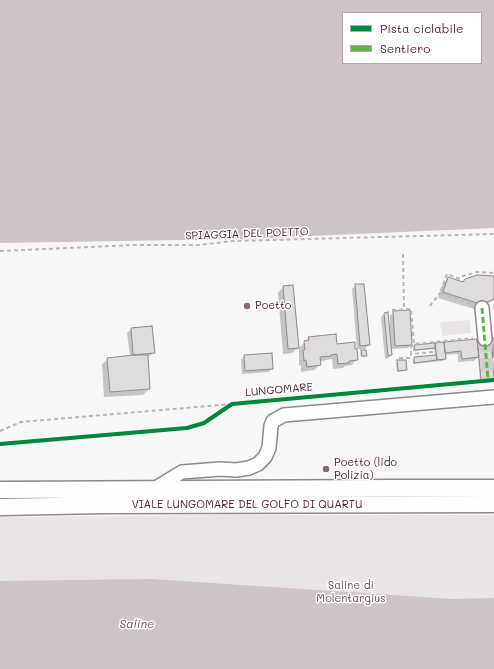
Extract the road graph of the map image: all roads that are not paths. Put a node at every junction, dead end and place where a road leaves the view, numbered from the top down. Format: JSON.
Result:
{"nodes":[{"id":1,"x":482,"y":308,"type":"road end"},
{"id":2,"x":485,"y":338,"type":"tunnel mouth"},
{"id":3,"x":494,"y":396,"type":"edge"},
{"id":4,"x":494,"y":488,"type":"edge"},
{"id":5,"x":154,"y":489,"type":"junction"},
{"id":6,"x":0,"y":490,"type":"edge"},
{"id":7,"x":494,"y":504,"type":"edge"},
{"id":8,"x":0,"y":507,"type":"edge"}],
"edges":[{"from":1,"to":2,"type":"street"},
{"from":3,"to":5,"type":"street"},
{"from":4,"to":5,"type":"main road","name":"VIALE LUNGOMARE DEL GOLFO DI QUARTU"},
{"from":5,"to":6,"type":"main road","name":"VIALE LUNGOMARE DEL GOLFO DI QUARTU"},
{"from":7,"to":8,"type":"main road","name":"VIALE LUNGOMARE DEL GOLFO DI QUARTU"}]}
